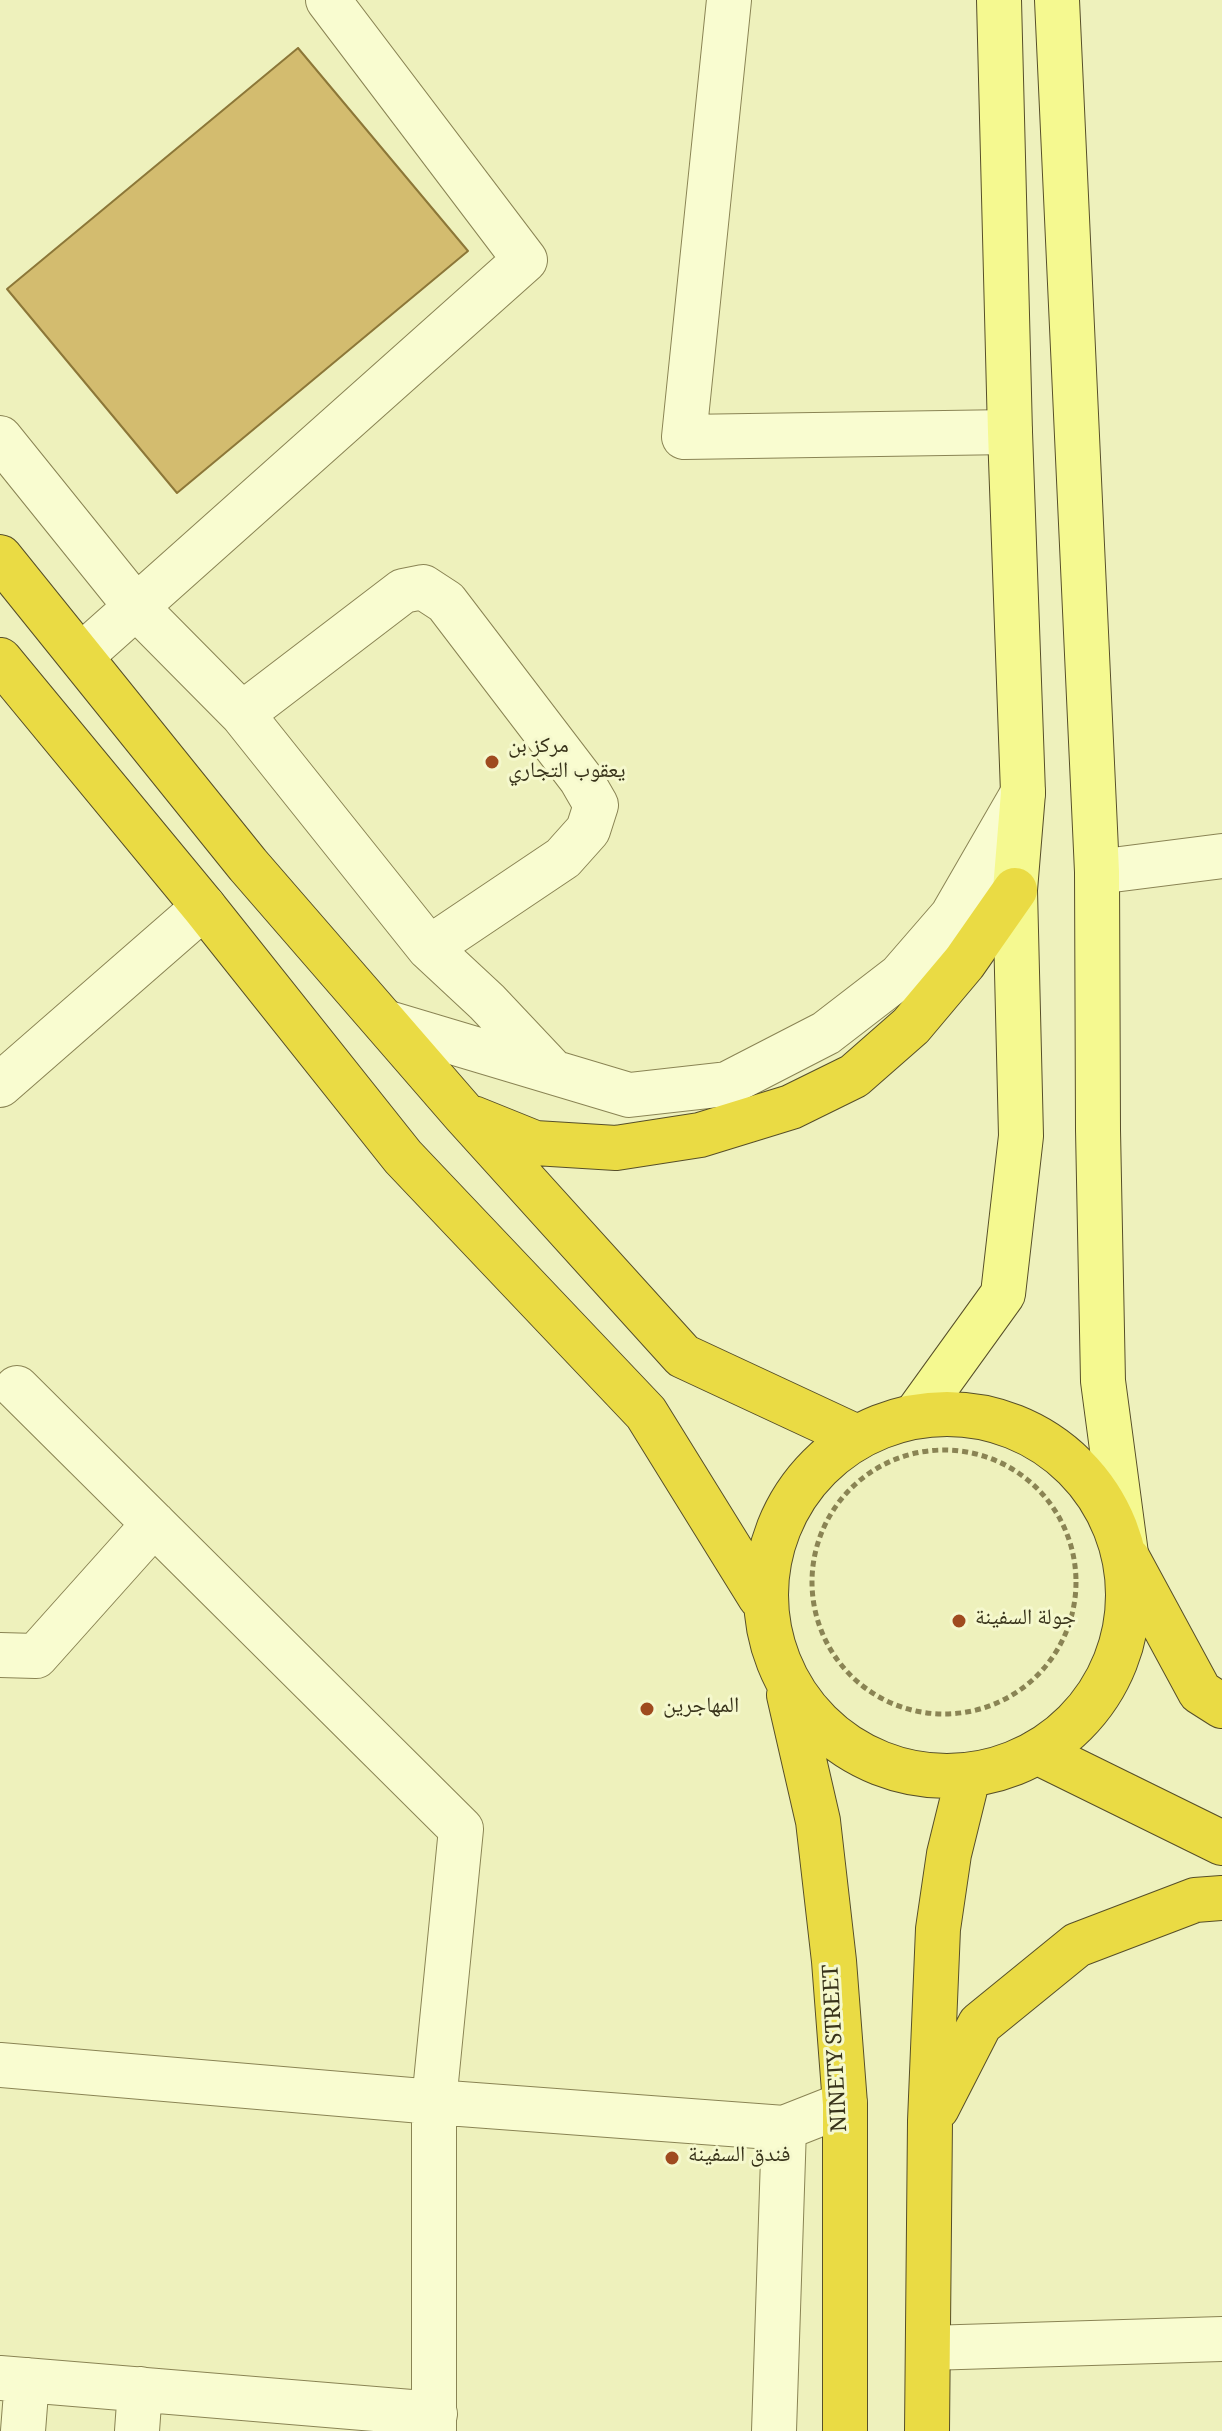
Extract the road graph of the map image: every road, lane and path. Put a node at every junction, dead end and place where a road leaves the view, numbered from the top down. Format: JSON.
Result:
{"nodes":[{"id":1,"x":328,"y":0,"type":"edge"},
{"id":2,"x":729,"y":0,"type":"edge"},
{"id":3,"x":999,"y":0,"type":"edge"},
{"id":4,"x":1057,"y":0,"type":"edge"},
{"id":5,"x":1010,"y":432,"type":"junction"},
{"id":6,"x":0,"y":438,"type":"edge"},
{"id":7,"x":0,"y":557,"type":"edge"},
{"id":8,"x":137,"y":608,"type":"junction"},
{"id":9,"x":81,"y":656,"type":"junction"},
{"id":10,"x":0,"y":660,"type":"edge"},
{"id":11,"x":242,"y":714,"type":"junction"},
{"id":12,"x":1023,"y":793,"type":"junction"},
{"id":13,"x":1222,"y":856,"type":"edge"},
{"id":14,"x":1097,"y":872,"type":"junction"},
{"id":15,"x":1015,"y":890,"type":"junction"},
{"id":16,"x":204,"y":907,"type":"junction"},
{"id":17,"x":429,"y":948,"type":"junction"},
{"id":18,"x":385,"y":1022,"type":"junction"},
{"id":19,"x":553,"y":1072,"type":"junction"},
{"id":20,"x":0,"y":1085,"type":"edge"},
{"id":21,"x":464,"y":1114,"type":"junction"},
{"id":22,"x":17,"y":1388,"type":"dead end"},
{"id":23,"x":915,"y":1416,"type":"junction"},
{"id":24,"x":857,"y":1437,"type":"junction"},
{"id":25,"x":833,"y":1509,"type":"joint"},
{"id":26,"x":154,"y":1524,"type":"junction"},
{"id":27,"x":1126,"y":1554,"type":"junction"},
{"id":28,"x":760,"y":1597,"type":"junction"},
{"id":29,"x":0,"y":1655,"type":"edge"},
{"id":30,"x":783,"y":1669,"type":"junction"},
{"id":31,"x":1222,"y":1706,"type":"edge"},
{"id":32,"x":1039,"y":1753,"type":"junction"},
{"id":33,"x":968,"y":1777,"type":"junction"},
{"id":34,"x":1222,"y":1843,"type":"edge"},
{"id":35,"x":1222,"y":1898,"type":"edge"},
{"id":36,"x":0,"y":2065,"type":"edge"},
{"id":37,"x":434,"y":2102,"type":"junction"},
{"id":38,"x":845,"y":2104,"type":"junction"},
{"id":39,"x":930,"y":2121,"type":"junction"},
{"id":40,"x":784,"y":2128,"type":"junction"},
{"id":41,"x":1222,"y":2339,"type":"edge"},
{"id":42,"x":928,"y":2348,"type":"junction"},
{"id":43,"x":14,"y":2379,"type":"edge"},
{"id":44,"x":139,"y":2410,"type":"edge"},
{"id":45,"x":435,"y":2422,"type":"edge"},
{"id":46,"x":23,"y":2431,"type":"edge"},
{"id":47,"x":774,"y":2431,"type":"edge"},
{"id":48,"x":845,"y":2431,"type":"edge"},
{"id":49,"x":927,"y":2431,"type":"edge"}],
"edges":[{"from":1,"to":8,"type":"street"},
{"from":2,"to":5,"type":"street"},
{"from":3,"to":5,"type":"main road"},
{"from":4,"to":14,"type":"main road"},
{"from":5,"to":12,"type":"main road"},
{"from":6,"to":8,"type":"street"},
{"from":7,"to":9,"type":"highway"},
{"from":8,"to":9,"type":"street"},
{"from":8,"to":11,"type":"street"},
{"from":9,"to":18,"type":"highway"},
{"from":10,"to":16,"type":"highway"},
{"from":11,"to":17,"type":"street"},
{"from":11,"to":17,"type":"street"},
{"from":12,"to":15,"type":"main road"},
{"from":12,"to":19,"type":"street"},
{"from":13,"to":14,"type":"street"},
{"from":14,"to":27,"type":"main road"},
{"from":15,"to":21,"type":"highway"},
{"from":15,"to":23,"type":"main road"},
{"from":16,"to":20,"type":"street"},
{"from":16,"to":28,"type":"highway"},
{"from":17,"to":19,"type":"street"},
{"from":18,"to":19,"type":"street"},
{"from":18,"to":21,"type":"highway"},
{"from":21,"to":24,"type":"highway"},
{"from":22,"to":26,"type":"street"},
{"from":23,"to":24,"type":"highway"},
{"from":23,"to":27,"type":"highway"},
{"from":24,"to":28,"type":"highway"},
{"from":25,"to":25,"type":"path"},
{"from":26,"to":29,"type":"street"},
{"from":26,"to":37,"type":"street"},
{"from":27,"to":31,"type":"highway"},
{"from":27,"to":32,"type":"highway"},
{"from":28,"to":30,"type":"highway"},
{"from":30,"to":33,"type":"highway"},
{"from":30,"to":38,"type":"highway","name":"NINETY STREET"},
{"from":32,"to":33,"type":"highway"},
{"from":32,"to":34,"type":"highway"},
{"from":33,"to":39,"type":"highway"},
{"from":35,"to":39,"type":"highway"},
{"from":36,"to":37,"type":"street"},
{"from":37,"to":40,"type":"street"},
{"from":37,"to":45,"type":"street"},
{"from":38,"to":40,"type":"street"},
{"from":38,"to":48,"type":"highway","name":"NINETY STREET"},
{"from":39,"to":42,"type":"highway"},
{"from":40,"to":47,"type":"street"},
{"from":41,"to":42,"type":"street"},
{"from":42,"to":49,"type":"highway"},
{"from":43,"to":44,"type":"street"},
{"from":43,"to":46,"type":"street"},
{"from":44,"to":45,"type":"street"}]}
